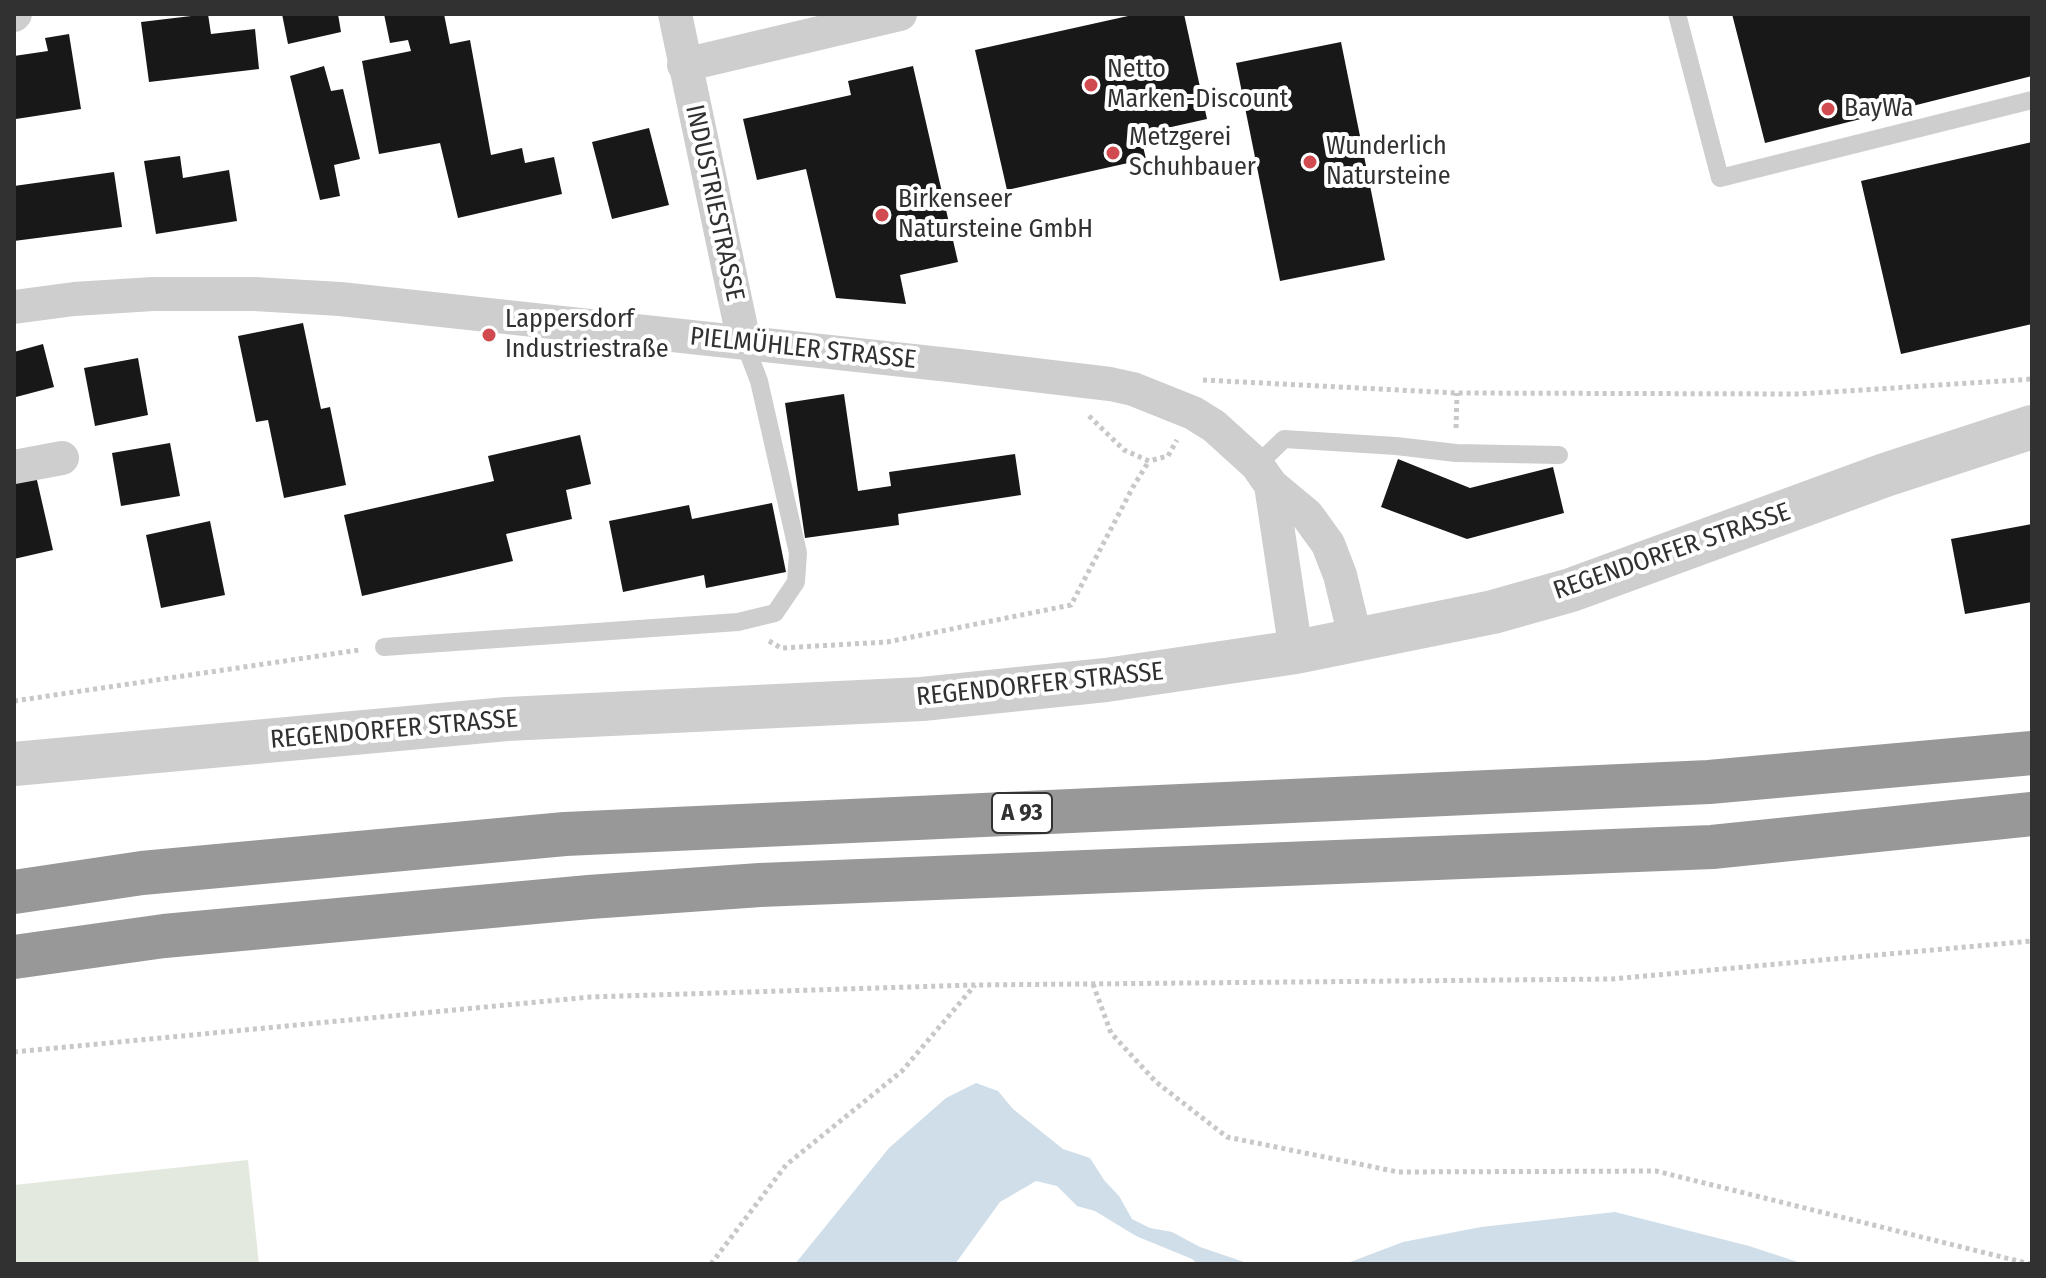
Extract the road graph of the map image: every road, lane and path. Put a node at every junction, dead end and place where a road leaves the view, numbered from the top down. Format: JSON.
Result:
{"nodes":[{"id":1,"x":675,"y":14,"type":"edge"},
{"id":2,"x":900,"y":14,"type":"edge"},
{"id":3,"x":1677,"y":14,"type":"edge"},
{"id":4,"x":684,"y":65,"type":"junction"},
{"id":5,"x":2032,"y":100,"type":"edge"},
{"id":6,"x":14,"y":307,"type":"edge"},
{"id":7,"x":744,"y":342,"type":"junction"},
{"id":8,"x":2032,"y":379,"type":"edge"},
{"id":9,"x":1217,"y":381,"type":"dead end"},
{"id":10,"x":1457,"y":393,"type":"junction"},
{"id":11,"x":2032,"y":427,"type":"edge"},
{"id":12,"x":1456,"y":453,"type":"junction"},
{"id":13,"x":1559,"y":455,"type":"dead end"},
{"id":14,"x":62,"y":458,"type":"dead end"},
{"id":15,"x":1149,"y":461,"type":"dead end"},
{"id":16,"x":14,"y":467,"type":"edge"},
{"id":17,"x":1264,"y":475,"type":"junction"},
{"id":18,"x":738,"y":622,"type":"junction"},
{"id":19,"x":1356,"y":641,"type":"junction"},
{"id":20,"x":384,"y":647,"type":"joint"},
{"id":21,"x":1296,"y":652,"type":"junction"},
{"id":22,"x":14,"y":701,"type":"edge"},
{"id":23,"x":2032,"y":753,"type":"edge"},
{"id":24,"x":14,"y":764,"type":"edge"},
{"id":25,"x":2032,"y":814,"type":"edge"},
{"id":26,"x":14,"y":892,"type":"edge"},
{"id":27,"x":2032,"y":941,"type":"edge"},
{"id":28,"x":14,"y":957,"type":"edge"},
{"id":29,"x":1093,"y":984,"type":"junction"},
{"id":30,"x":975,"y":985,"type":"junction"},
{"id":31,"x":14,"y":1052,"type":"edge"},
{"id":32,"x":711,"y":1264,"type":"edge"},
{"id":33,"x":2030,"y":1264,"type":"edge"}],
"edges":[{"from":1,"to":4,"type":"street","name":"INDUSTRIESTRASSE"},
{"from":2,"to":4,"type":"street"},
{"from":3,"to":5,"type":"lane"},
{"from":4,"to":7,"type":"street","name":"INDUSTRIESTRASSE"},
{"from":6,"to":7,"type":"street","name":"PIELMÜHLER STRASSE"},
{"from":7,"to":17,"type":"street","name":"PIELMÜHLER STRASSE"},
{"from":7,"to":18,"type":"lane"},
{"from":8,"to":10,"type":"path"},
{"from":9,"to":10,"type":"path"},
{"from":10,"to":12,"type":"path"},
{"from":11,"to":19,"type":"street","name":"REGENDORFER STRASSE"},
{"from":12,"to":13,"type":"lane"},
{"from":12,"to":17,"type":"lane"},
{"from":14,"to":16,"type":"street"},
{"from":15,"to":18,"type":"path"},
{"from":17,"to":19,"type":"street","name":"PIELMÜHLER STRASSE"},
{"from":17,"to":21,"type":"street"},
{"from":18,"to":20,"type":"lane"},
{"from":19,"to":21,"type":"street","name":"REGENDORFER STRASSE"},
{"from":20,"to":22,"type":"path"},
{"from":21,"to":24,"type":"street","name":"REGENDORFER STRASSE"},
{"from":23,"to":26,"type":"highway","number":"A 93"},
{"from":25,"to":28,"type":"highway"},
{"from":27,"to":29,"type":"path"},
{"from":29,"to":30,"type":"path"},
{"from":29,"to":33,"type":"path"},
{"from":30,"to":31,"type":"path"},
{"from":30,"to":32,"type":"path"}]}
